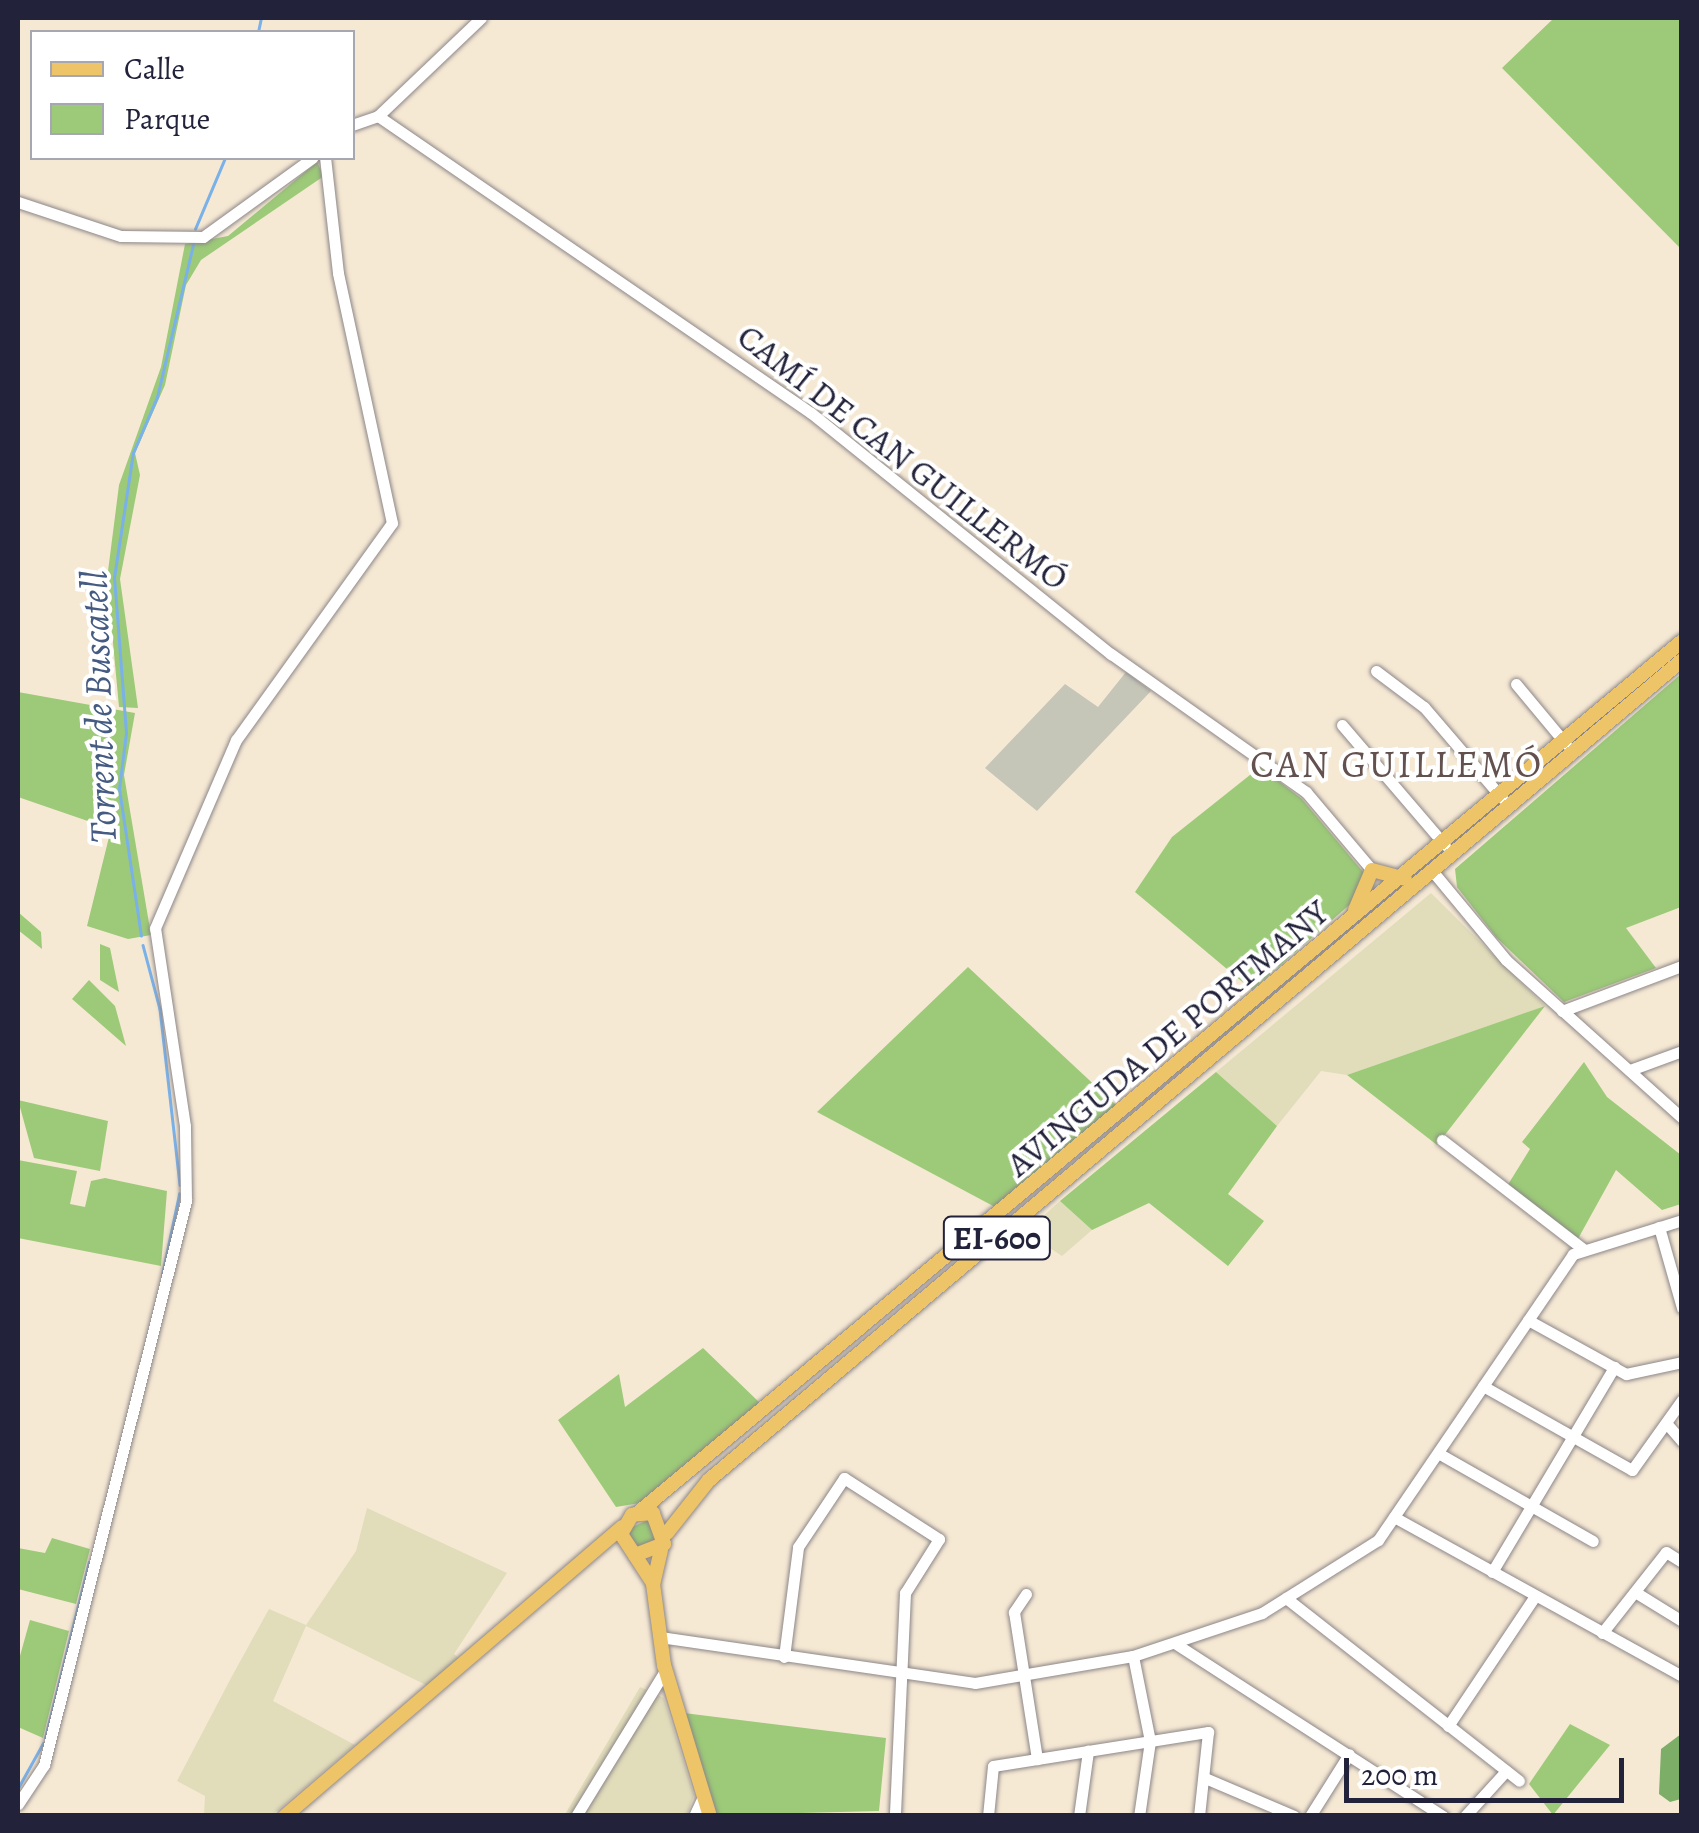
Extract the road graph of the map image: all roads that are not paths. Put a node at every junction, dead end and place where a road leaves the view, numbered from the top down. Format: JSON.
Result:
{"nodes":[{"id":1,"x":481,"y":18,"type":"edge"},
{"id":2,"x":378,"y":116,"type":"junction"},
{"id":3,"x":355,"y":124,"type":"edge"},
{"id":4,"x":309,"y":160,"type":"edge"},
{"id":5,"x":325,"y":160,"type":"edge"},
{"id":6,"x":18,"y":202,"type":"edge"},
{"id":7,"x":1682,"y":641,"type":"edge"},
{"id":8,"x":1682,"y":660,"type":"edge"},
{"id":9,"x":1376,"y":671,"type":"dead end"},
{"id":10,"x":1516,"y":684,"type":"dead end"},
{"id":11,"x":1342,"y":725,"type":"dead end"},
{"id":12,"x":1566,"y":744,"type":"junction"},
{"id":13,"x":1502,"y":798,"type":"junction"},
{"id":14,"x":1446,"y":845,"type":"junction"},
{"id":15,"x":1372,"y":870,"type":"junction"},
{"id":16,"x":1434,"y":873,"type":"junction"},
{"id":17,"x":1404,"y":879,"type":"junction"},
{"id":18,"x":1682,"y":966,"type":"edge"},
{"id":19,"x":1258,"y":1002,"type":"junction"},
{"id":20,"x":1562,"y":1011,"type":"junction"},
{"id":21,"x":1682,"y":1051,"type":"edge"},
{"id":22,"x":1630,"y":1070,"type":"junction"},
{"id":23,"x":1682,"y":1118,"type":"edge"},
{"id":24,"x":1442,"y":1140,"type":"dead end"},
{"id":25,"x":1682,"y":1220,"type":"edge"},
{"id":26,"x":1659,"y":1227,"type":"junction"},
{"id":27,"x":1583,"y":1248,"type":"junction"},
{"id":28,"x":1682,"y":1308,"type":"edge"},
{"id":29,"x":1528,"y":1320,"type":"junction"},
{"id":30,"x":1682,"y":1362,"type":"edge"},
{"id":31,"x":1614,"y":1368,"type":"junction"},
{"id":32,"x":1483,"y":1386,"type":"junction"},
{"id":33,"x":1682,"y":1400,"type":"edge"},
{"id":34,"x":1667,"y":1424,"type":"junction"},
{"id":35,"x":1572,"y":1437,"type":"junction"},
{"id":36,"x":1682,"y":1441,"type":"edge"},
{"id":37,"x":1438,"y":1453,"type":"junction"},
{"id":38,"x":1532,"y":1506,"type":"junction"},
{"id":39,"x":638,"y":1512,"type":"junction"},
{"id":40,"x":1394,"y":1518,"type":"junction"},
{"id":41,"x":622,"y":1528,"type":"junction"},
{"id":42,"x":666,"y":1533,"type":"junction"},
{"id":43,"x":1593,"y":1541,"type":"dead end"},
{"id":44,"x":660,"y":1550,"type":"junction"},
{"id":45,"x":634,"y":1555,"type":"junction"},
{"id":46,"x":1682,"y":1562,"type":"edge"},
{"id":47,"x":587,"y":1565,"type":"junction"},
{"id":48,"x":1492,"y":1572,"type":"junction"},
{"id":49,"x":653,"y":1584,"type":"junction"},
{"id":50,"x":1635,"y":1592,"type":"junction"},
{"id":51,"x":1026,"y":1594,"type":"dead end"},
{"id":52,"x":1535,"y":1596,"type":"junction"},
{"id":53,"x":1286,"y":1598,"type":"junction"},
{"id":54,"x":1682,"y":1621,"type":"edge"},
{"id":55,"x":1602,"y":1634,"type":"junction"},
{"id":56,"x":660,"y":1638,"type":"junction"},
{"id":57,"x":1176,"y":1644,"type":"junction"},
{"id":58,"x":1132,"y":1656,"type":"junction"},
{"id":59,"x":784,"y":1657,"type":"junction"},
{"id":60,"x":665,"y":1671,"type":"junction"},
{"id":61,"x":1026,"y":1673,"type":"junction"},
{"id":62,"x":898,"y":1674,"type":"junction"},
{"id":63,"x":1682,"y":1676,"type":"edge"},
{"id":64,"x":646,"y":1702,"type":"junction"},
{"id":65,"x":674,"y":1704,"type":"junction"},
{"id":66,"x":1448,"y":1726,"type":"junction"},
{"id":67,"x":1150,"y":1741,"type":"junction"},
{"id":68,"x":1088,"y":1751,"type":"junction"},
{"id":69,"x":1349,"y":1754,"type":"junction"},
{"id":70,"x":1038,"y":1759,"type":"junction"},
{"id":71,"x":1506,"y":1771,"type":"junction"},
{"id":72,"x":1205,"y":1778,"type":"junction"},
{"id":73,"x":1518,"y":1782,"type":"dead end"},
{"id":74,"x":704,"y":1797,"type":"junction"},
{"id":75,"x":18,"y":1804,"type":"edge"},
{"id":76,"x":285,"y":1816,"type":"edge"},
{"id":77,"x":576,"y":1816,"type":"edge"},
{"id":78,"x":694,"y":1816,"type":"edge"},
{"id":79,"x":710,"y":1816,"type":"edge"},
{"id":80,"x":895,"y":1816,"type":"edge"},
{"id":81,"x":988,"y":1816,"type":"edge"},
{"id":82,"x":1078,"y":1816,"type":"edge"},
{"id":83,"x":1138,"y":1816,"type":"edge"},
{"id":84,"x":1200,"y":1816,"type":"edge"},
{"id":85,"x":1294,"y":1816,"type":"edge"},
{"id":86,"x":1310,"y":1816,"type":"edge"},
{"id":87,"x":1444,"y":1816,"type":"edge"},
{"id":88,"x":1466,"y":1816,"type":"edge"}],
"edges":[{"from":1,"to":2,"type":"street"},
{"from":2,"to":3,"type":"street"},
{"from":2,"to":15,"type":"street","name":"CAMÍ DE CAN GUILLERMÓ"},
{"from":4,"to":6,"type":"street"},
{"from":5,"to":75,"type":"street"},
{"from":7,"to":12,"type":"main road","name":"AVINGUDA DE PORTMANY","number":"EI-600"},
{"from":8,"to":16,"type":"main road","name":"AVINGUDA DE PORTMANY","number":"EI-600"},
{"from":9,"to":13,"type":"street"},
{"from":10,"to":12,"type":"street"},
{"from":11,"to":14,"type":"street"},
{"from":12,"to":13,"type":"main road","name":"AVINGUDA DE PORTMANY","number":"EI-600"},
{"from":13,"to":14,"type":"main road","name":"AVINGUDA DE PORTMANY","number":"EI-600"},
{"from":14,"to":17,"type":"main road","name":"AVINGUDA DE PORTMANY","number":"EI-600"},
{"from":15,"to":17,"type":"main road"},
{"from":15,"to":19,"type":"main road"},
{"from":16,"to":20,"type":"street"},
{"from":16,"to":42,"type":"main road","name":"AVINGUDA DE PORTMANY","number":"EI-600"},
{"from":17,"to":19,"type":"main road","name":"AVINGUDA DE PORTMANY","number":"EI-600"},
{"from":18,"to":20,"type":"street"},
{"from":19,"to":39,"type":"main road","name":"AVINGUDA DE PORTMANY","number":"EI-600"},
{"from":20,"to":22,"type":"street"},
{"from":21,"to":22,"type":"street"},
{"from":22,"to":23,"type":"street"},
{"from":24,"to":27,"type":"street"},
{"from":25,"to":26,"type":"street"},
{"from":26,"to":27,"type":"street"},
{"from":26,"to":28,"type":"street"},
{"from":27,"to":29,"type":"street"},
{"from":29,"to":31,"type":"street"},
{"from":29,"to":32,"type":"street"},
{"from":30,"to":31,"type":"street"},
{"from":31,"to":35,"type":"street"},
{"from":32,"to":35,"type":"street"},
{"from":32,"to":37,"type":"street"},
{"from":33,"to":34,"type":"street"},
{"from":34,"to":35,"type":"street"},
{"from":34,"to":36,"type":"street"},
{"from":35,"to":38,"type":"street"},
{"from":37,"to":38,"type":"street"},
{"from":37,"to":40,"type":"street"},
{"from":38,"to":43,"type":"street"},
{"from":38,"to":48,"type":"street"},
{"from":39,"to":41,"type":"main road","number":"EI-600"},
{"from":39,"to":42,"type":"main road"},
{"from":40,"to":48,"type":"street"},
{"from":40,"to":53,"type":"street"},
{"from":41,"to":45,"type":"main road"},
{"from":41,"to":47,"type":"main road","number":"EI-600"},
{"from":42,"to":44,"type":"main road","number":"EI-600"},
{"from":44,"to":45,"type":"main road","number":"EI-600"},
{"from":44,"to":49,"type":"main road"},
{"from":45,"to":47,"type":"main road","number":"EI-600"},
{"from":45,"to":49,"type":"main road"},
{"from":46,"to":50,"type":"street"},
{"from":47,"to":76,"type":"main road","number":"EI-600"},
{"from":48,"to":52,"type":"street"},
{"from":49,"to":56,"type":"main road"},
{"from":50,"to":54,"type":"street"},
{"from":50,"to":55,"type":"street"},
{"from":51,"to":61,"type":"street"},
{"from":52,"to":55,"type":"street"},
{"from":52,"to":66,"type":"street"},
{"from":53,"to":57,"type":"street"},
{"from":53,"to":66,"type":"street"},
{"from":55,"to":63,"type":"street"},
{"from":56,"to":59,"type":"street"},
{"from":56,"to":60,"type":"main road"},
{"from":57,"to":58,"type":"street"},
{"from":57,"to":69,"type":"street"},
{"from":58,"to":61,"type":"street"},
{"from":58,"to":67,"type":"street"},
{"from":59,"to":62,"type":"street"},
{"from":59,"to":62,"type":"street"},
{"from":60,"to":64,"type":"street"},
{"from":60,"to":65,"type":"main road"},
{"from":61,"to":62,"type":"street"},
{"from":61,"to":70,"type":"street"},
{"from":62,"to":80,"type":"street"},
{"from":64,"to":65,"type":"street"},
{"from":64,"to":77,"type":"street"},
{"from":65,"to":74,"type":"main road"},
{"from":66,"to":71,"type":"street"},
{"from":67,"to":68,"type":"street"},
{"from":67,"to":72,"type":"street"},
{"from":67,"to":83,"type":"street"},
{"from":68,"to":70,"type":"street"},
{"from":68,"to":82,"type":"street"},
{"from":69,"to":86,"type":"street"},
{"from":69,"to":87,"type":"street"},
{"from":70,"to":81,"type":"street"},
{"from":71,"to":73,"type":"street"},
{"from":71,"to":88,"type":"street"},
{"from":72,"to":84,"type":"street"},
{"from":72,"to":85,"type":"street"},
{"from":74,"to":78,"type":"street"},
{"from":74,"to":79,"type":"main road"}]}
